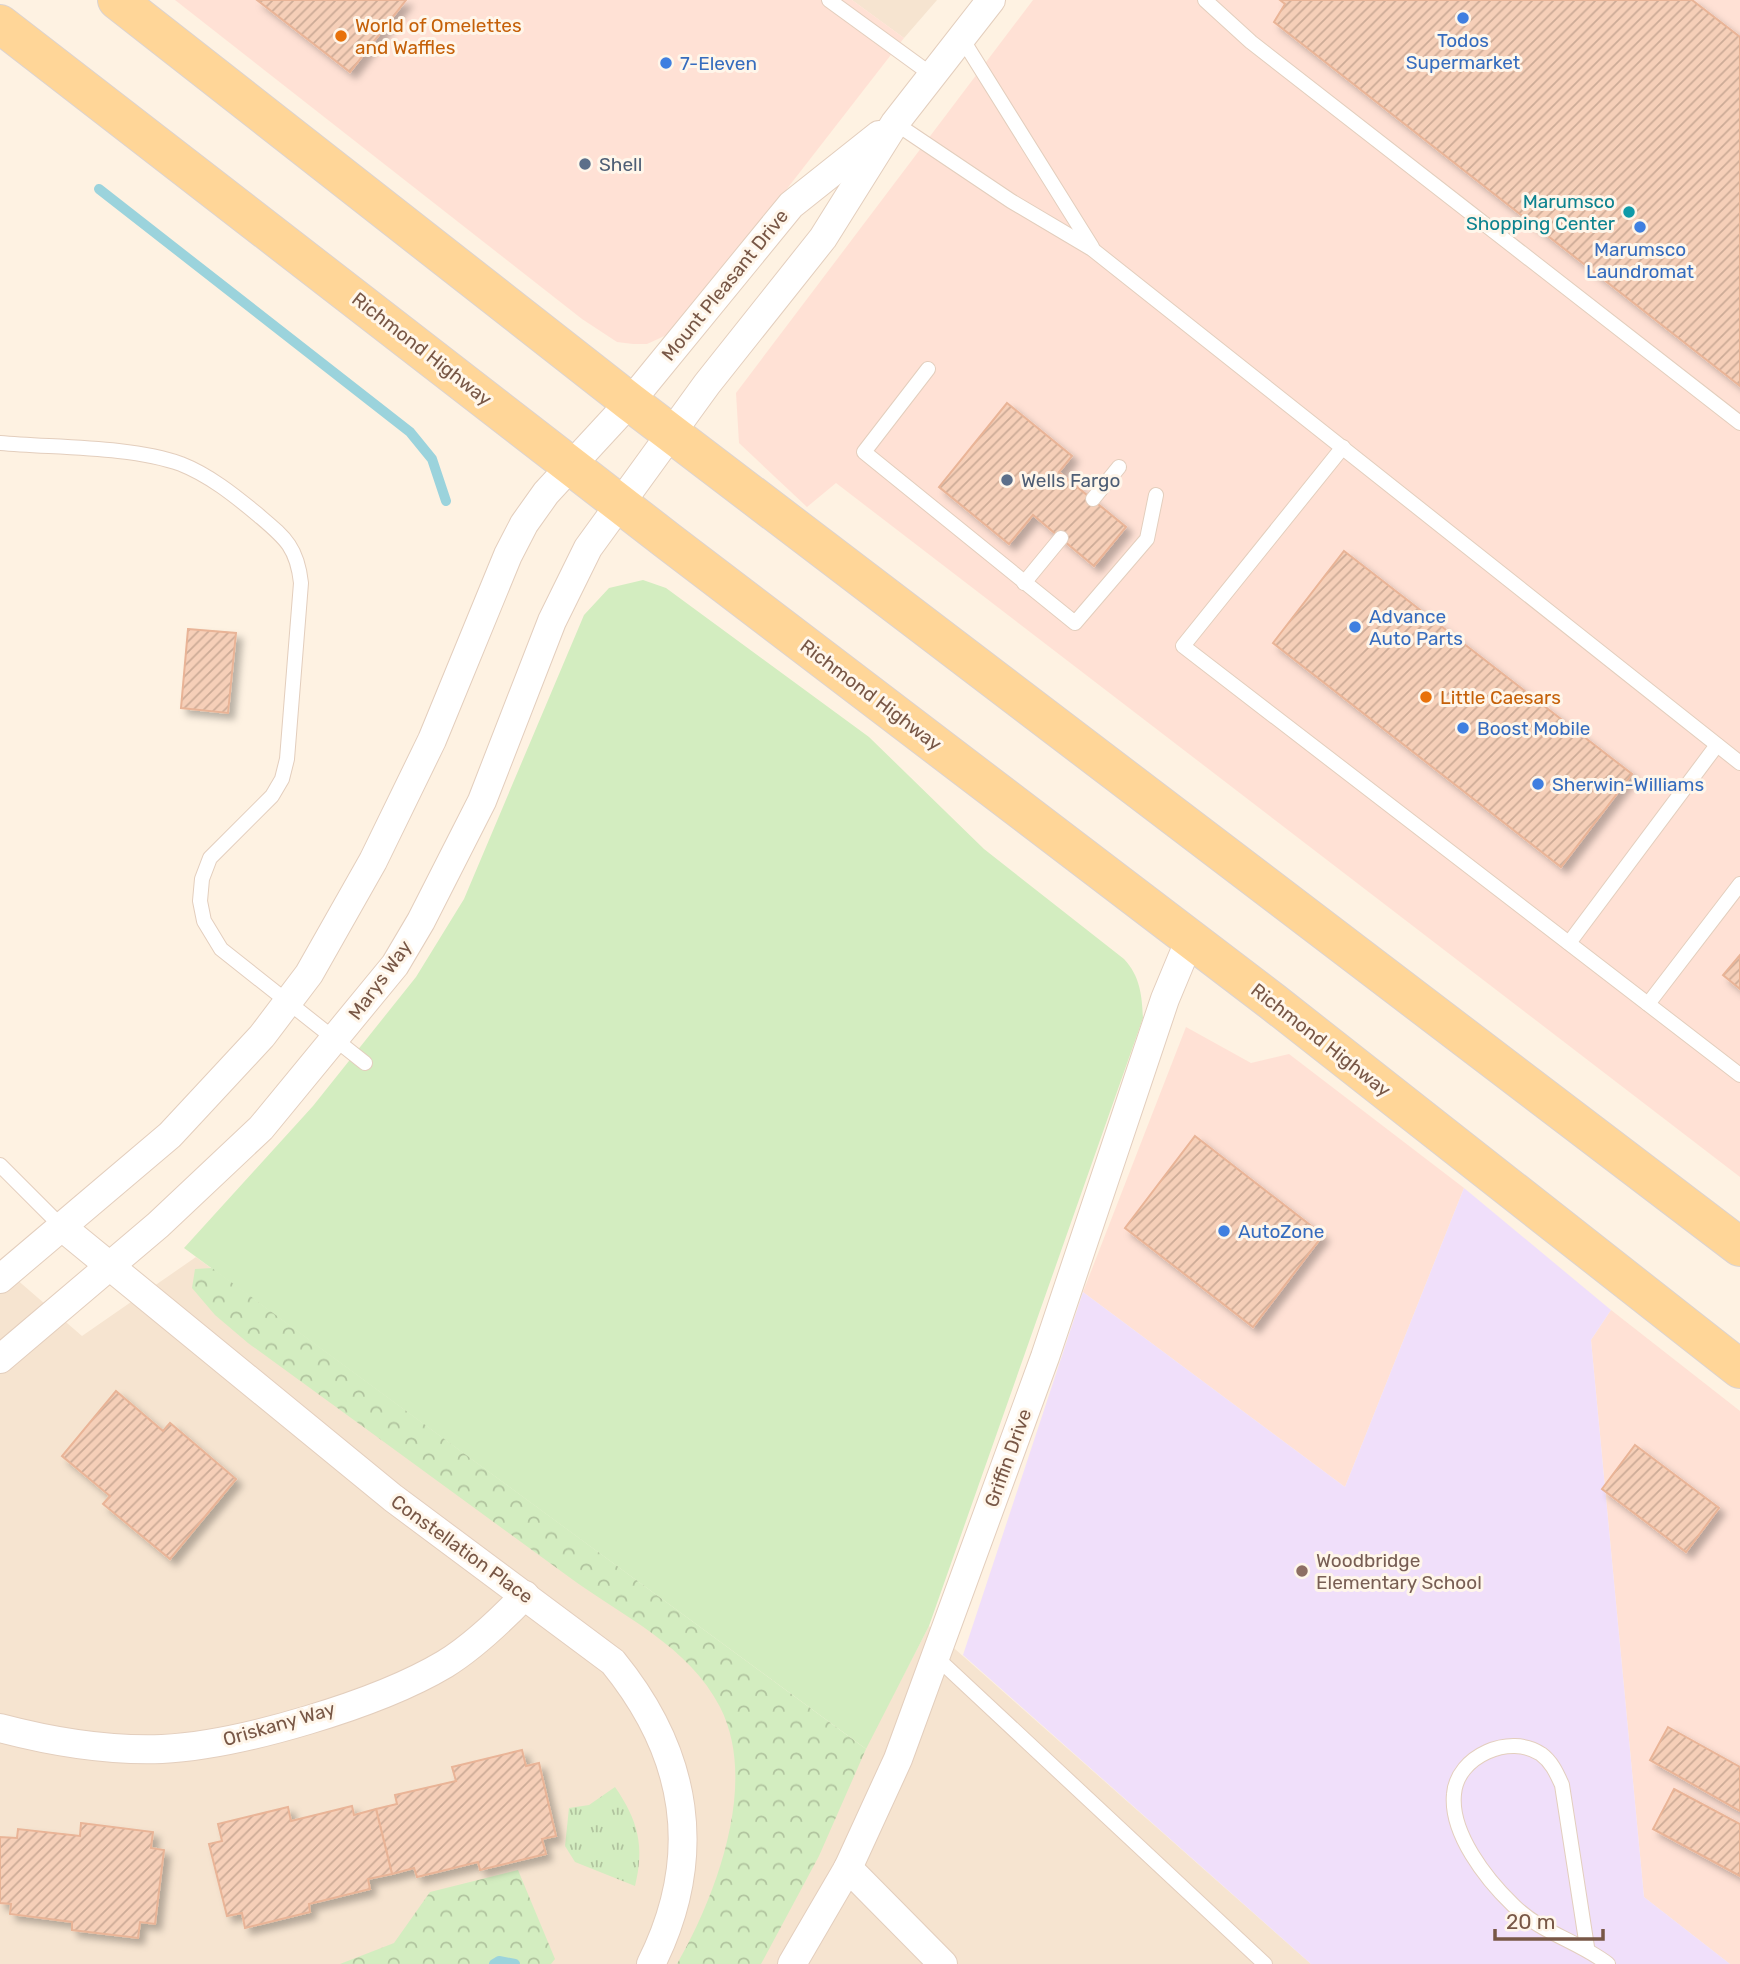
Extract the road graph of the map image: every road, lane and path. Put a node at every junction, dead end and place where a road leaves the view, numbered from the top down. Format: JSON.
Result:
{"nodes":[{"id":1,"x":829,"y":0,"type":"edge"},
{"id":2,"x":991,"y":0,"type":"edge"},
{"id":3,"x":1205,"y":0,"type":"edge"},
{"id":4,"x":135,"y":9,"type":"edge"},
{"id":5,"x":0,"y":24,"type":"edge"},
{"id":6,"x":961,"y":37,"type":"junction"},
{"id":7,"x":932,"y":75,"type":"junction"},
{"id":8,"x":895,"y":122,"type":"junction"},
{"id":9,"x":1092,"y":249,"type":"junction"},
{"id":10,"x":928,"y":369,"type":"dead end"},
{"id":11,"x":630,"y":402,"type":"junction"},
{"id":12,"x":1740,"y":423,"type":"edge"},
{"id":13,"x":672,"y":433,"type":"junction"},
{"id":14,"x":0,"y":443,"type":"edge"},
{"id":15,"x":1343,"y":447,"type":"junction"},
{"id":16,"x":572,"y":465,"type":"junction"},
{"id":17,"x":1119,"y":467,"type":"dead end"},
{"id":18,"x":1156,"y":495,"type":"dead end"},
{"id":19,"x":1093,"y":499,"type":"dead end"},
{"id":20,"x":619,"y":501,"type":"junction"},
{"id":21,"x":1061,"y":538,"type":"dead end"},
{"id":22,"x":1024,"y":583,"type":"junction"},
{"id":23,"x":1717,"y":745,"type":"junction"},
{"id":24,"x":1740,"y":763,"type":"edge"},
{"id":25,"x":1738,"y":891,"type":"edge"},
{"id":26,"x":1190,"y":939,"type":"junction"},
{"id":27,"x":1569,"y":943,"type":"junction"},
{"id":28,"x":288,"y":1002,"type":"junction"},
{"id":29,"x":1648,"y":1004,"type":"junction"},
{"id":30,"x":335,"y":1039,"type":"junction"},
{"id":31,"x":365,"y":1063,"type":"dead end"},
{"id":32,"x":1740,"y":1075,"type":"edge"},
{"id":33,"x":0,"y":1165,"type":"edge"},
{"id":34,"x":62,"y":1227,"type":"junction"},
{"id":35,"x":1740,"y":1247,"type":"edge"},
{"id":36,"x":108,"y":1265,"type":"junction"},
{"id":37,"x":0,"y":1279,"type":"edge"},
{"id":38,"x":0,"y":1359,"type":"edge"},
{"id":39,"x":1740,"y":1369,"type":"edge"},
{"id":40,"x":525,"y":1595,"type":"junction"},
{"id":41,"x":936,"y":1657,"type":"junction"},
{"id":42,"x":0,"y":1728,"type":"edge"},
{"id":43,"x":848,"y":1868,"type":"junction"},
{"id":44,"x":1587,"y":1947,"type":"junction"},
{"id":45,"x":651,"y":1964,"type":"edge"},
{"id":46,"x":792,"y":1964,"type":"edge"},
{"id":47,"x":943,"y":1964,"type":"edge"},
{"id":48,"x":1265,"y":1964,"type":"edge"},
{"id":49,"x":1608,"y":1964,"type":"edge"}],
"edges":[{"from":1,"to":7,"type":"lane"},
{"from":2,"to":6,"type":"street","name":"Mount Pleasant Drive"},
{"from":3,"to":12,"type":"lane"},
{"from":4,"to":11,"type":"main road"},
{"from":5,"to":16,"type":"main road","name":"Richmond Highway"},
{"from":6,"to":7,"type":"street","name":"Mount Pleasant Drive"},
{"from":6,"to":9,"type":"lane"},
{"from":7,"to":8,"type":"street","name":"Mount Pleasant Drive"},
{"from":8,"to":9,"type":"lane"},
{"from":8,"to":11,"type":"street","name":"Mount Pleasant Drive"},
{"from":8,"to":13,"type":"street","name":"Mount Pleasant Drive"},
{"from":9,"to":15,"type":"lane"},
{"from":10,"to":22,"type":"lane"},
{"from":11,"to":13,"type":"main road"},
{"from":11,"to":16,"type":"street","name":"Mount Pleasant Drive"},
{"from":13,"to":20,"type":"street","name":"Mount Pleasant Drive"},
{"from":13,"to":35,"type":"main road"},
{"from":14,"to":28,"type":"lane"},
{"from":15,"to":23,"type":"lane"},
{"from":15,"to":27,"type":"lane"},
{"from":16,"to":20,"type":"main road","name":"Richmond Highway"},
{"from":16,"to":28,"type":"street"},
{"from":17,"to":19,"type":"lane"},
{"from":18,"to":22,"type":"lane"},
{"from":20,"to":26,"type":"main road","name":"Richmond Highway"},
{"from":20,"to":30,"type":"street","name":"Marys Way"},
{"from":21,"to":22,"type":"lane"},
{"from":23,"to":24,"type":"lane"},
{"from":23,"to":27,"type":"lane"},
{"from":25,"to":29,"type":"lane"},
{"from":26,"to":39,"type":"main road","name":"Richmond Highway"},
{"from":26,"to":41,"type":"street","name":"Griffin Drive"},
{"from":27,"to":29,"type":"lane"},
{"from":28,"to":30,"type":"lane"},
{"from":28,"to":34,"type":"street"},
{"from":29,"to":32,"type":"lane"},
{"from":30,"to":31,"type":"lane"},
{"from":30,"to":36,"type":"street","name":"Marys Way"},
{"from":33,"to":34,"type":"lane"},
{"from":34,"to":36,"type":"street","name":"Constellation Place"},
{"from":34,"to":37,"type":"street"},
{"from":36,"to":38,"type":"street","name":"Marys Way"},
{"from":36,"to":40,"type":"street","name":"Constellation Place"},
{"from":40,"to":42,"type":"street","name":"Oriskany Way"},
{"from":40,"to":45,"type":"street","name":"Constellation Place"},
{"from":41,"to":43,"type":"street","name":"Griffin Drive"},
{"from":41,"to":48,"type":"lane"},
{"from":43,"to":46,"type":"street","name":"Griffin Drive"},
{"from":43,"to":47,"type":"street"},
{"from":44,"to":44,"type":"lane"},
{"from":44,"to":49,"type":"lane"}]}
